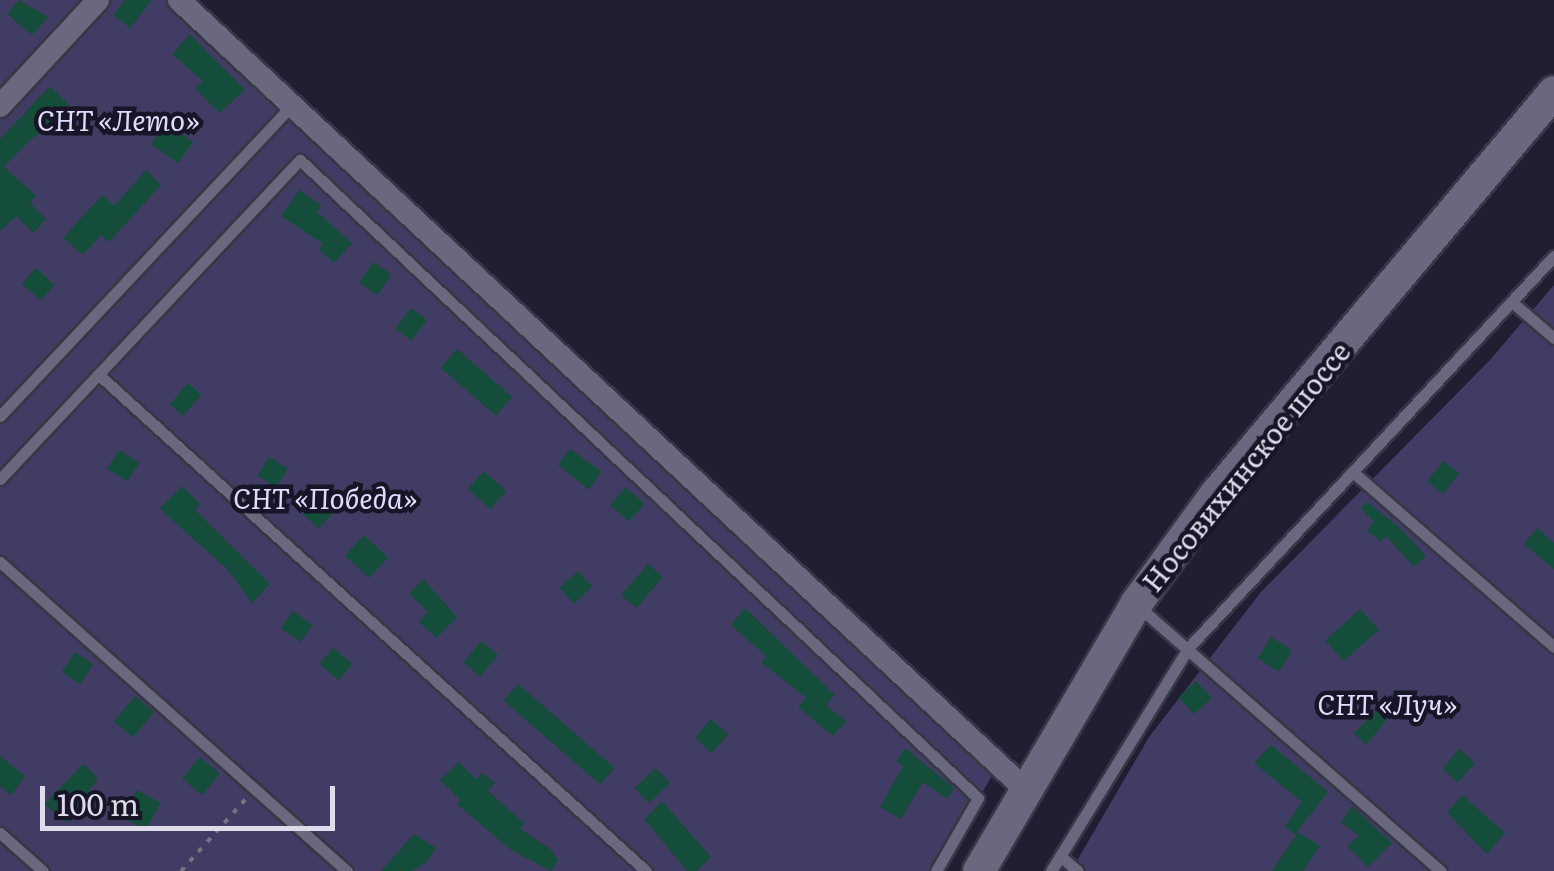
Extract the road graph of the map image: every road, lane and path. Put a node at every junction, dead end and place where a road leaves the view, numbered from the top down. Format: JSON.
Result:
{"nodes":[{"id":1,"x":98,"y":0,"type":"edge"},
{"id":2,"x":180,"y":0,"type":"edge"},
{"id":3,"x":1554,"y":92,"type":"edge"},
{"id":4,"x":292,"y":105,"type":"junction"},
{"id":5,"x":0,"y":106,"type":"edge"},
{"id":6,"x":1554,"y":256,"type":"edge"},
{"id":7,"x":1513,"y":303,"type":"junction"},
{"id":8,"x":1554,"y":338,"type":"edge"},
{"id":9,"x":98,"y":374,"type":"junction"},
{"id":10,"x":0,"y":416,"type":"edge"},
{"id":11,"x":1354,"y":473,"type":"junction"},
{"id":12,"x":0,"y":479,"type":"edge"},
{"id":13,"x":0,"y":562,"type":"edge"},
{"id":14,"x":1136,"y":604,"type":"junction"},
{"id":15,"x":1189,"y":647,"type":"junction"},
{"id":16,"x":1554,"y":647,"type":"edge"},
{"id":17,"x":255,"y":789,"type":"junction"},
{"id":18,"x":1026,"y":790,"type":"junction"},
{"id":19,"x":0,"y":834,"type":"edge"},
{"id":20,"x":1060,"y":856,"type":"junction"},
{"id":21,"x":43,"y":871,"type":"edge"},
{"id":22,"x":181,"y":871,"type":"edge"},
{"id":23,"x":347,"y":871,"type":"edge"},
{"id":24,"x":646,"y":871,"type":"edge"},
{"id":25,"x":936,"y":871,"type":"edge"},
{"id":26,"x":979,"y":871,"type":"edge"},
{"id":27,"x":1051,"y":871,"type":"edge"},
{"id":28,"x":1078,"y":871,"type":"edge"},
{"id":29,"x":1441,"y":871,"type":"edge"}],
"edges":[{"from":1,"to":5,"type":"street"},
{"from":2,"to":4,"type":"street"},
{"from":3,"to":14,"type":"main road","name":"Носовихинское шоссе"},
{"from":4,"to":10,"type":"lane"},
{"from":4,"to":18,"type":"street"},
{"from":6,"to":7,"type":"lane"},
{"from":7,"to":8,"type":"lane"},
{"from":7,"to":11,"type":"lane"},
{"from":9,"to":12,"type":"lane"},
{"from":9,"to":24,"type":"lane"},
{"from":9,"to":25,"type":"lane"},
{"from":11,"to":15,"type":"lane"},
{"from":11,"to":16,"type":"lane"},
{"from":13,"to":17,"type":"lane"},
{"from":14,"to":15,"type":"lane"},
{"from":14,"to":18,"type":"main road","name":"Носовихинское шоссе"},
{"from":15,"to":20,"type":"lane"},
{"from":15,"to":29,"type":"lane"},
{"from":17,"to":22,"type":"path"},
{"from":17,"to":23,"type":"lane"},
{"from":18,"to":26,"type":"main road","name":"Носовихинское шоссе"},
{"from":19,"to":21,"type":"lane"},
{"from":20,"to":27,"type":"lane"},
{"from":20,"to":28,"type":"lane"}]}
